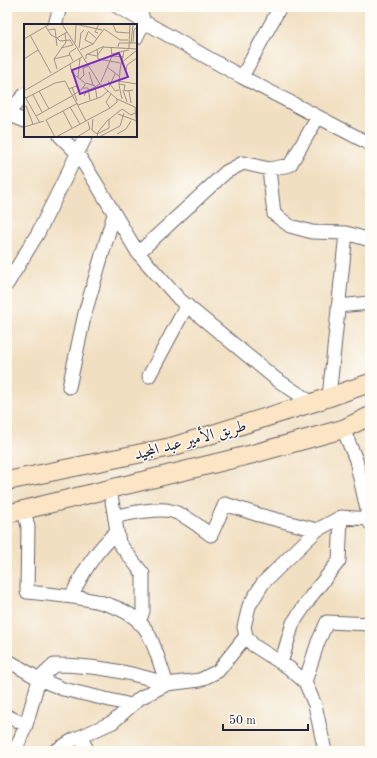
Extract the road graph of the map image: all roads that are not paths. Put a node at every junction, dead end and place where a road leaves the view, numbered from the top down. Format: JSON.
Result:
{"nodes":[{"id":1,"x":60,"y":7,"type":"edge"},
{"id":2,"x":118,"y":7,"type":"edge"},
{"id":3,"x":139,"y":7,"type":"edge"},
{"id":4,"x":280,"y":7,"type":"edge"},
{"id":5,"x":144,"y":22,"type":"junction"},
{"id":6,"x":56,"y":24,"type":"edge"},
{"id":7,"x":137,"y":36,"type":"edge"},
{"id":8,"x":242,"y":77,"type":"junction"},
{"id":9,"x":24,"y":95,"type":"edge"},
{"id":10,"x":8,"y":114,"type":"edge"},
{"id":11,"x":318,"y":117,"type":"junction"},
{"id":12,"x":24,"y":121,"type":"edge"},
{"id":13,"x":61,"y":137,"type":"edge"},
{"id":14,"x":85,"y":137,"type":"edge"},
{"id":15,"x":370,"y":144,"type":"edge"},
{"id":16,"x":77,"y":153,"type":"junction"},
{"id":17,"x":269,"y":169,"type":"junction"},
{"id":18,"x":114,"y":214,"type":"junction"},
{"id":19,"x":346,"y":233,"type":"junction"},
{"id":20,"x":370,"y":240,"type":"edge"},
{"id":21,"x":138,"y":253,"type":"junction"},
{"id":22,"x":7,"y":284,"type":"edge"},
{"id":23,"x":370,"y":303,"type":"edge"},
{"id":24,"x":187,"y":305,"type":"junction"},
{"id":25,"x":338,"y":306,"type":"junction"},
{"id":26,"x":149,"y":376,"type":"dead end"},
{"id":27,"x":370,"y":383,"type":"edge"},
{"id":28,"x":69,"y":387,"type":"dead end"},
{"id":29,"x":329,"y":397,"type":"junction"},
{"id":30,"x":312,"y":403,"type":"junction"},
{"id":31,"x":370,"y":416,"type":"edge"},
{"id":32,"x":343,"y":429,"type":"junction"},
{"id":33,"x":7,"y":481,"type":"edge"},
{"id":34,"x":110,"y":489,"type":"junction"},
{"id":35,"x":24,"y":510,"type":"junction"},
{"id":36,"x":7,"y":514,"type":"edge"},
{"id":37,"x":115,"y":516,"type":"junction"},
{"id":38,"x":341,"y":517,"type":"junction"},
{"id":39,"x":370,"y":520,"type":"edge"},
{"id":40,"x":317,"y":530,"type":"junction"},
{"id":41,"x":117,"y":532,"type":"junction"},
{"id":42,"x":71,"y":597,"type":"junction"},
{"id":43,"x":139,"y":623,"type":"junction"},
{"id":44,"x":370,"y":624,"type":"edge"},
{"id":45,"x":246,"y":636,"type":"junction"},
{"id":46,"x":7,"y":660,"type":"edge"},
{"id":47,"x":281,"y":664,"type":"junction"},
{"id":48,"x":39,"y":679,"type":"junction"},
{"id":49,"x":305,"y":682,"type":"junction"},
{"id":50,"x":168,"y":684,"type":"junction"},
{"id":51,"x":131,"y":705,"type":"junction"},
{"id":52,"x":7,"y":716,"type":"edge"},
{"id":53,"x":26,"y":725,"type":"junction"},
{"id":54,"x":80,"y":737,"type":"junction"},
{"id":55,"x":15,"y":751,"type":"edge"},
{"id":56,"x":55,"y":751,"type":"edge"},
{"id":57,"x":88,"y":751,"type":"edge"},
{"id":58,"x":324,"y":751,"type":"edge"}],
"edges":[{"from":1,"to":6,"type":"street"},
{"from":2,"to":5,"type":"street"},
{"from":3,"to":5,"type":"street"},
{"from":4,"to":8,"type":"street"},
{"from":5,"to":7,"type":"street"},
{"from":5,"to":8,"type":"street"},
{"from":8,"to":11,"type":"street"},
{"from":9,"to":10,"type":"street"},
{"from":10,"to":12,"type":"street"},
{"from":11,"to":15,"type":"street"},
{"from":11,"to":17,"type":"street"},
{"from":13,"to":16,"type":"street"},
{"from":14,"to":16,"type":"street"},
{"from":16,"to":18,"type":"street"},
{"from":16,"to":22,"type":"street"},
{"from":17,"to":19,"type":"street"},
{"from":17,"to":21,"type":"street"},
{"from":18,"to":21,"type":"street"},
{"from":18,"to":28,"type":"street"},
{"from":19,"to":20,"type":"street"},
{"from":19,"to":25,"type":"street"},
{"from":21,"to":24,"type":"street"},
{"from":23,"to":25,"type":"street"},
{"from":24,"to":26,"type":"street"},
{"from":24,"to":30,"type":"street"},
{"from":25,"to":29,"type":"street"},
{"from":27,"to":29,"type":"main road","name":"طريق الأمير عبد المجيد"},
{"from":29,"to":30,"type":"main road","name":"طريق الأمير عبد المجيد"},
{"from":30,"to":33,"type":"main road","name":"طريق الأمير عبد المجيد"},
{"from":31,"to":32,"type":"main road","name":"طريق الأمير عبد المجيد"},
{"from":32,"to":34,"type":"main road","name":"طريق الأمير عبد المجيد"},
{"from":32,"to":39,"type":"street"},
{"from":34,"to":35,"type":"main road","name":"طريق الأمير عبد المجيد"},
{"from":34,"to":37,"type":"street"},
{"from":35,"to":36,"type":"main road","name":"طريق الأمير عبد المجيد"},
{"from":35,"to":42,"type":"street"},
{"from":37,"to":40,"type":"street"},
{"from":37,"to":41,"type":"street"},
{"from":38,"to":39,"type":"street"},
{"from":38,"to":40,"type":"street"},
{"from":38,"to":47,"type":"street"},
{"from":40,"to":45,"type":"street"},
{"from":41,"to":42,"type":"street"},
{"from":41,"to":43,"type":"street"},
{"from":42,"to":43,"type":"street"},
{"from":43,"to":50,"type":"street"},
{"from":44,"to":49,"type":"street"},
{"from":45,"to":47,"type":"street"},
{"from":45,"to":50,"type":"street"},
{"from":46,"to":48,"type":"street"},
{"from":47,"to":49,"type":"street"},
{"from":48,"to":50,"type":"street"},
{"from":48,"to":51,"type":"street"},
{"from":48,"to":53,"type":"street"},
{"from":49,"to":58,"type":"street"},
{"from":50,"to":51,"type":"street"},
{"from":51,"to":54,"type":"street"},
{"from":52,"to":53,"type":"street"},
{"from":53,"to":55,"type":"street"},
{"from":54,"to":56,"type":"street"},
{"from":54,"to":57,"type":"street"}]}
